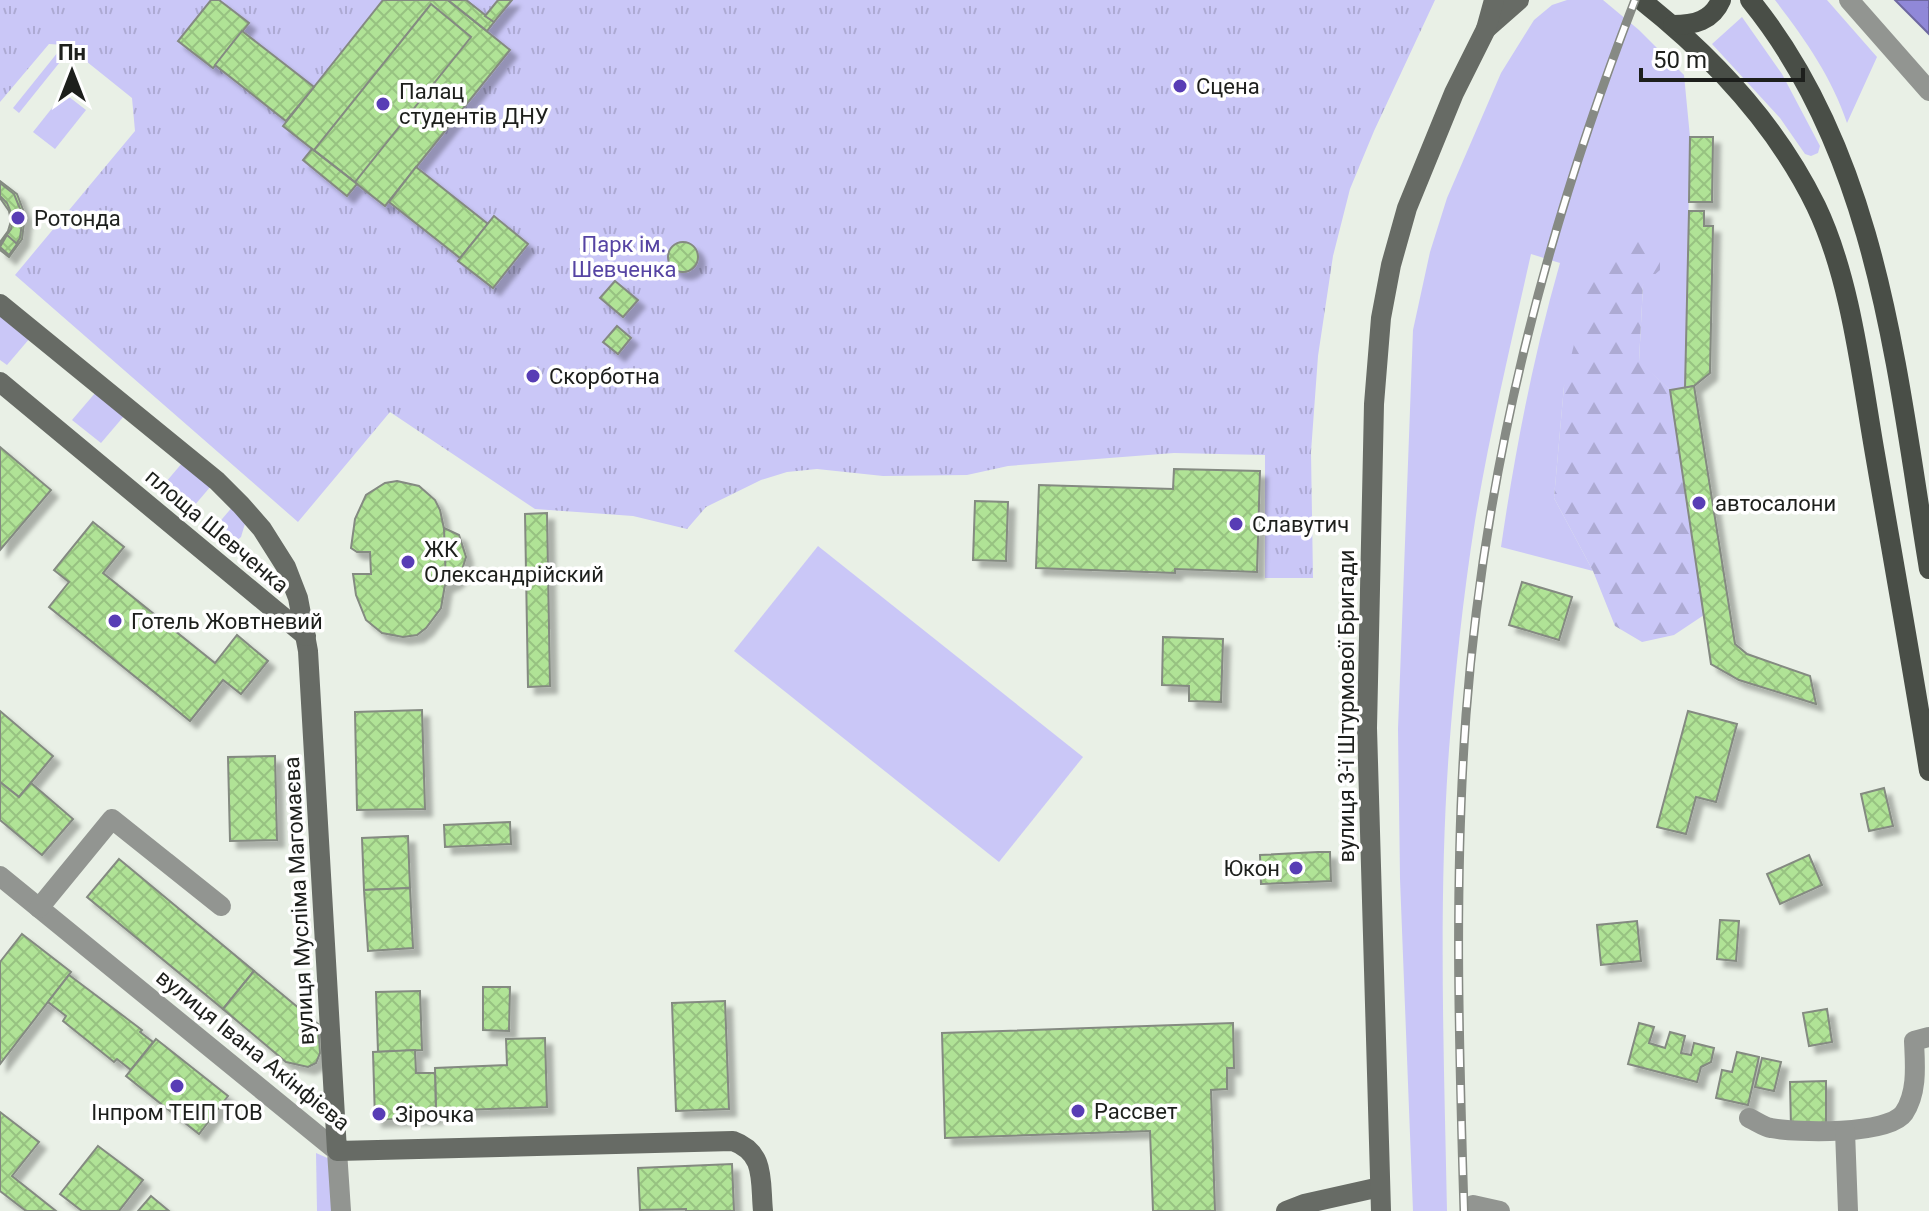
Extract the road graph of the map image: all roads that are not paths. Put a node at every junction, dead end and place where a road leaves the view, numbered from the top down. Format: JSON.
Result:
{"nodes":[{"id":1,"x":1494,"y":0,"type":"edge"},
{"id":2,"x":1519,"y":0,"type":"edge"},
{"id":3,"x":1641,"y":0,"type":"edge"},
{"id":4,"x":1721,"y":0,"type":"edge"},
{"id":5,"x":1750,"y":0,"type":"edge"},
{"id":6,"x":1849,"y":0,"type":"edge"},
{"id":7,"x":1673,"y":25,"type":"junction"},
{"id":8,"x":1486,"y":29,"type":"junction"},
{"id":9,"x":1929,"y":91,"type":"edge"},
{"id":10,"x":0,"y":304,"type":"edge"},
{"id":11,"x":0,"y":382,"type":"edge"},
{"id":12,"x":1929,"y":569,"type":"edge"},
{"id":13,"x":306,"y":636,"type":"junction"},
{"id":14,"x":1929,"y":771,"type":"edge"},
{"id":15,"x":166,"y":862,"type":"dead end"},
{"id":16,"x":0,"y":876,"type":"edge"},
{"id":17,"x":39,"y":908,"type":"junction"},
{"id":18,"x":1929,"y":1037,"type":"edge"},
{"id":19,"x":1749,"y":1118,"type":"dead end"},
{"id":20,"x":1845,"y":1131,"type":"junction"},
{"id":21,"x":337,"y":1151,"type":"junction"},
{"id":22,"x":1380,"y":1187,"type":"junction"},
{"id":23,"x":1473,"y":1205,"type":"dead end"},
{"id":24,"x":341,"y":1211,"type":"edge"},
{"id":25,"x":763,"y":1211,"type":"edge"},
{"id":26,"x":1286,"y":1211,"type":"edge"},
{"id":27,"x":1381,"y":1211,"type":"edge"},
{"id":28,"x":1500,"y":1211,"type":"edge"},
{"id":29,"x":1848,"y":1211,"type":"edge"}],
"edges":[{"from":1,"to":8,"type":"street","name":"вулиця 3-ї Штурмової Бригади"},
{"from":2,"to":8,"type":"street","name":"вулиця 3-ї Штурмової Бригади"},
{"from":3,"to":7,"type":"main road"},
{"from":4,"to":7,"type":"main road"},
{"from":5,"to":12,"type":"main road"},
{"from":6,"to":9,"type":"street"},
{"from":7,"to":14,"type":"main road"},
{"from":8,"to":22,"type":"street","name":"вулиця 3-ї Штурмової Бригади"},
{"from":10,"to":13,"type":"street","name":"площа Шевченка"},
{"from":11,"to":13,"type":"street","name":"площа Шевченка"},
{"from":13,"to":21,"type":"street","name":"вулиця Мусліма Магомаєва"},
{"from":15,"to":17,"type":"street"},
{"from":16,"to":17,"type":"street","name":"вулиця Івана Акінфієва"},
{"from":17,"to":21,"type":"street","name":"вулиця Івана Акінфієва"},
{"from":18,"to":20,"type":"street"},
{"from":19,"to":20,"type":"street"},
{"from":20,"to":29,"type":"street"},
{"from":21,"to":24,"type":"street","name":"вулиця Мусліма Магомаєва"},
{"from":21,"to":25,"type":"street","name":"вулиця Івана Акінфієва"},
{"from":22,"to":26,"type":"street"},
{"from":22,"to":27,"type":"street","name":"вулиця 3-ї Штурмової Бригади"},
{"from":23,"to":28,"type":"street"}]}
